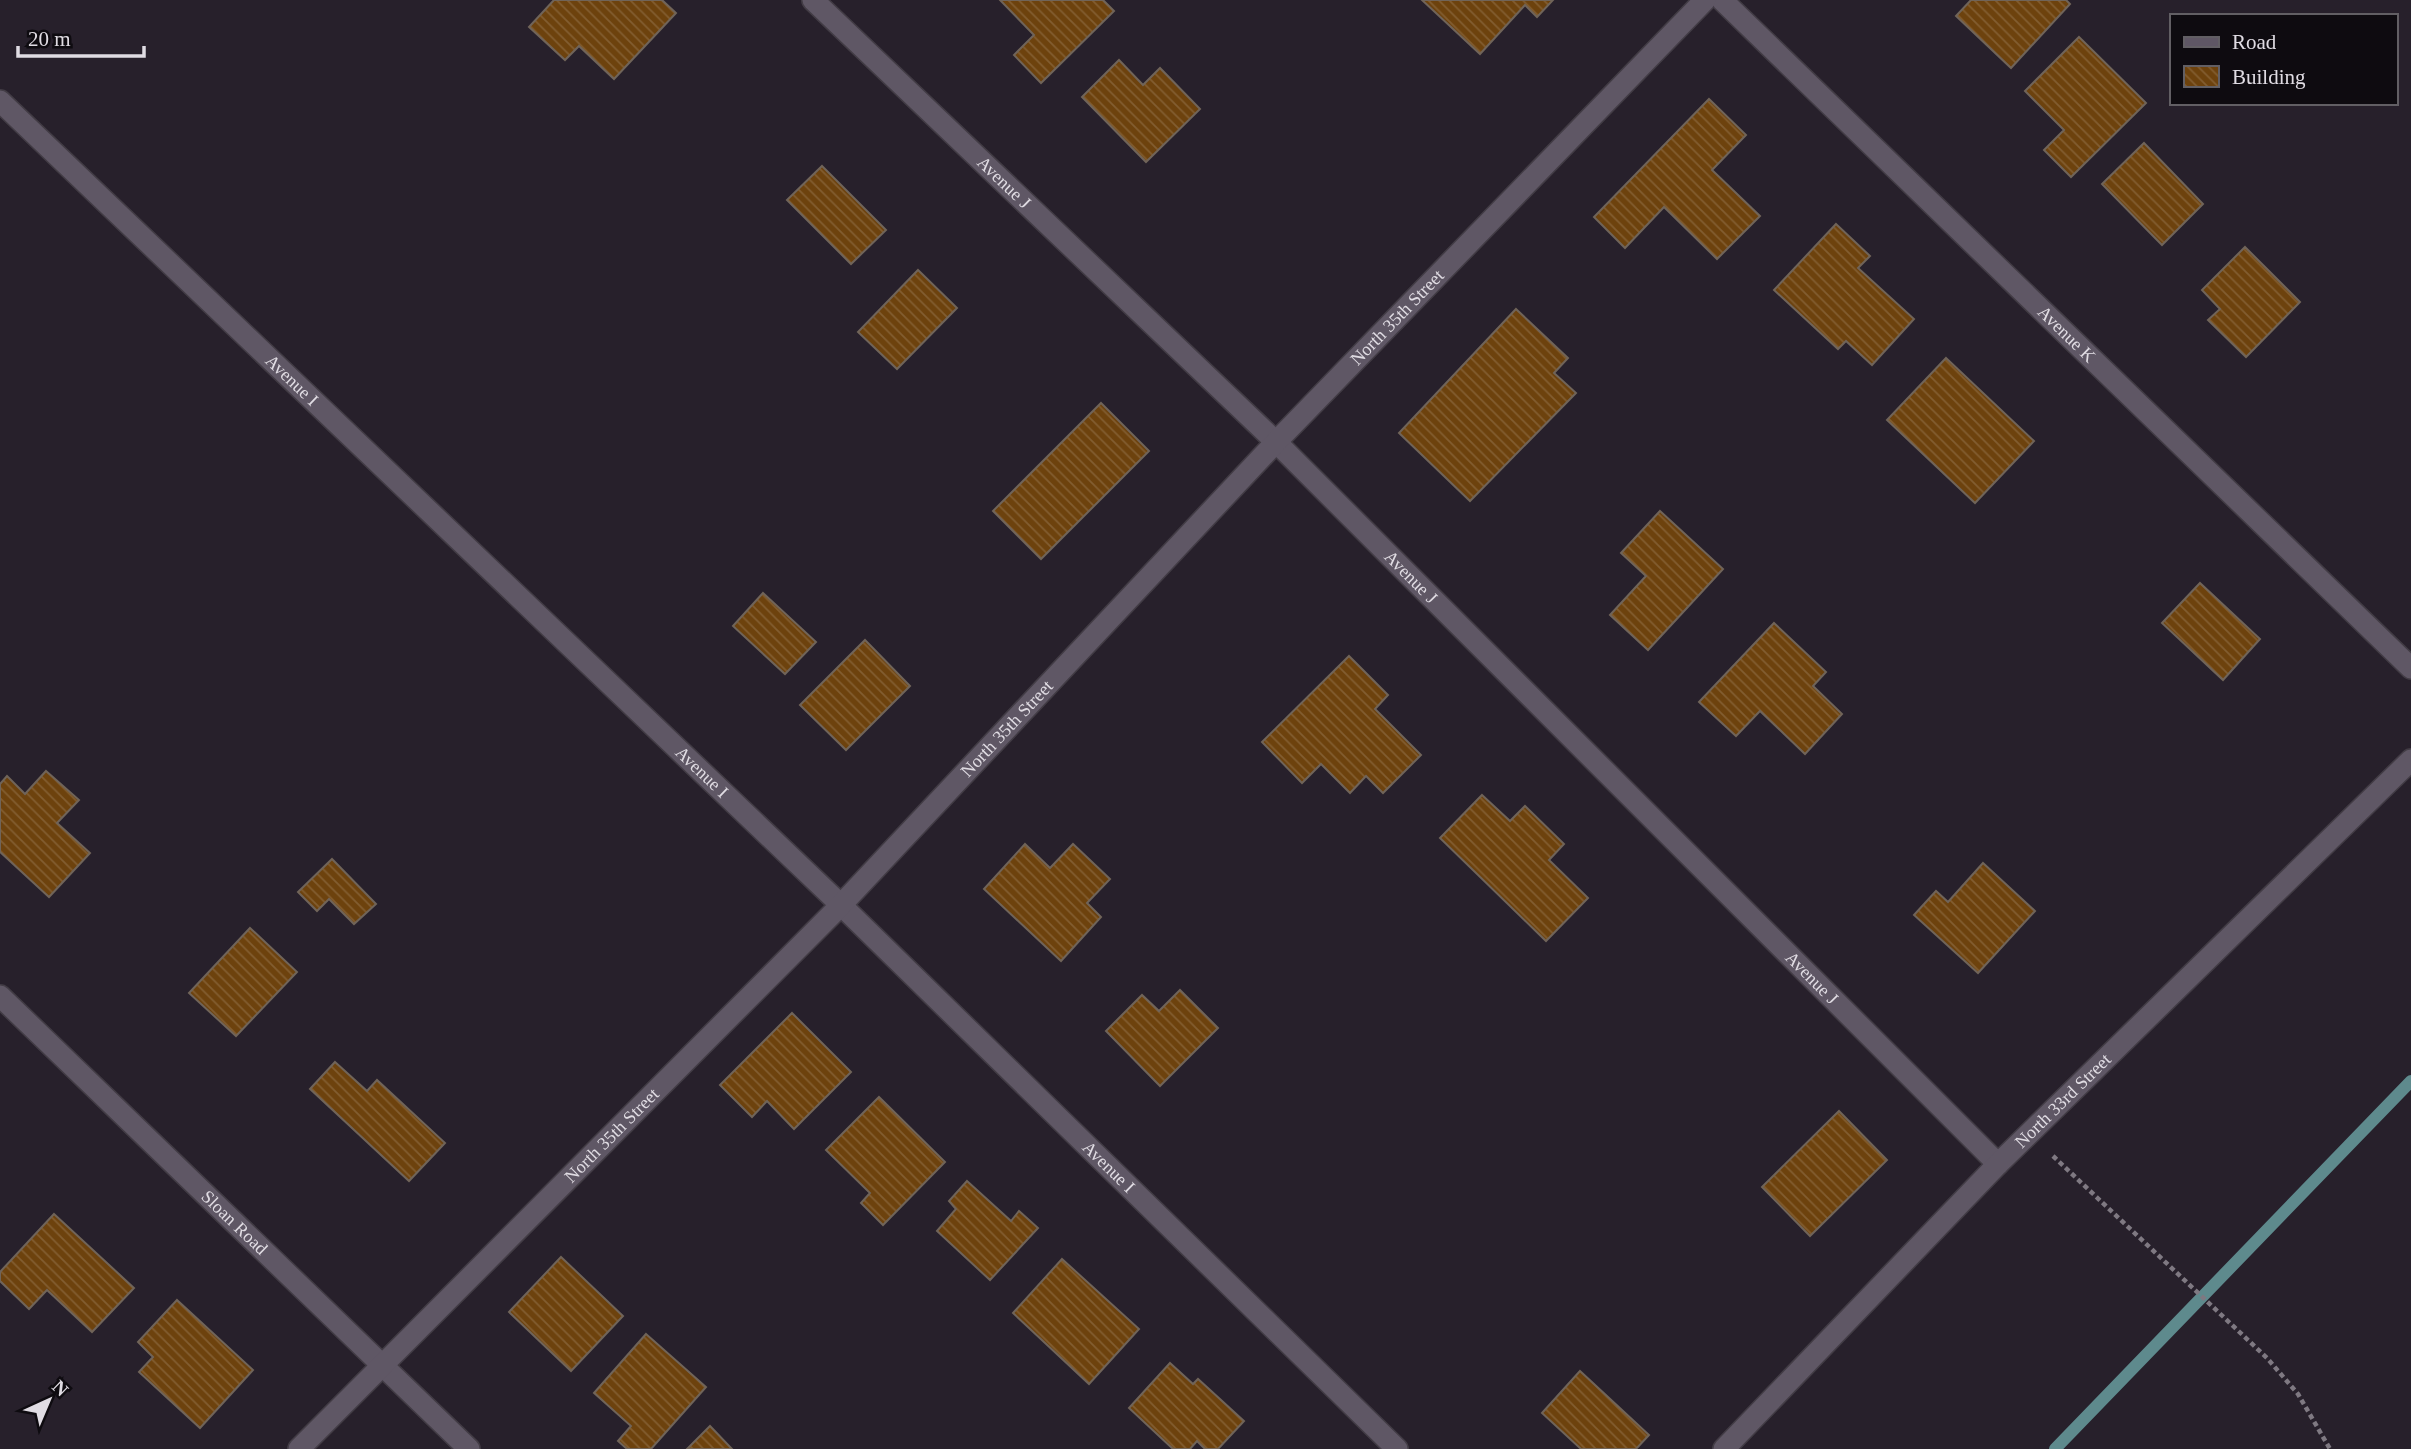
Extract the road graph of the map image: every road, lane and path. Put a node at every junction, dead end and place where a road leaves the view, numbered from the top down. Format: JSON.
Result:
{"nodes":[{"id":1,"x":813,"y":0,"type":"edge"},
{"id":2,"x":1705,"y":0,"type":"edge"},
{"id":3,"x":1722,"y":0,"type":"edge"},
{"id":4,"x":0,"y":101,"type":"edge"},
{"id":5,"x":1276,"y":442,"type":"junction"},
{"id":6,"x":2411,"y":668,"type":"edge"},
{"id":7,"x":2411,"y":761,"type":"edge"},
{"id":8,"x":841,"y":905,"type":"junction"},
{"id":9,"x":0,"y":996,"type":"edge"},
{"id":10,"x":2030,"y":1133,"type":"junction"},
{"id":11,"x":1998,"y":1164,"type":"junction"},
{"id":12,"x":381,"y":1367,"type":"junction"},
{"id":13,"x":299,"y":1449,"type":"edge"},
{"id":14,"x":468,"y":1449,"type":"edge"},
{"id":15,"x":1397,"y":1449,"type":"edge"},
{"id":16,"x":1724,"y":1449,"type":"edge"},
{"id":17,"x":2330,"y":1449,"type":"edge"}],
"edges":[{"from":1,"to":5,"type":"street","name":"Avenue J"},
{"from":2,"to":5,"type":"street","name":"North 35th Street"},
{"from":3,"to":6,"type":"street","name":"Avenue K"},
{"from":4,"to":8,"type":"street","name":"Avenue I"},
{"from":5,"to":8,"type":"street","name":"North 35th Street"},
{"from":5,"to":11,"type":"street","name":"Avenue J"},
{"from":7,"to":10,"type":"street","name":"North 33rd Street"},
{"from":8,"to":12,"type":"street","name":"North 35th Street"},
{"from":8,"to":15,"type":"street","name":"Avenue I"},
{"from":9,"to":12,"type":"street","name":"Sloan Road"},
{"from":10,"to":11,"type":"street","name":"North 33rd Street"},
{"from":10,"to":17,"type":"path"},
{"from":11,"to":16,"type":"street","name":"North 33rd Street"},
{"from":12,"to":13,"type":"street","name":"North 35th Street"},
{"from":12,"to":14,"type":"street","name":"Sloan Road"}]}
